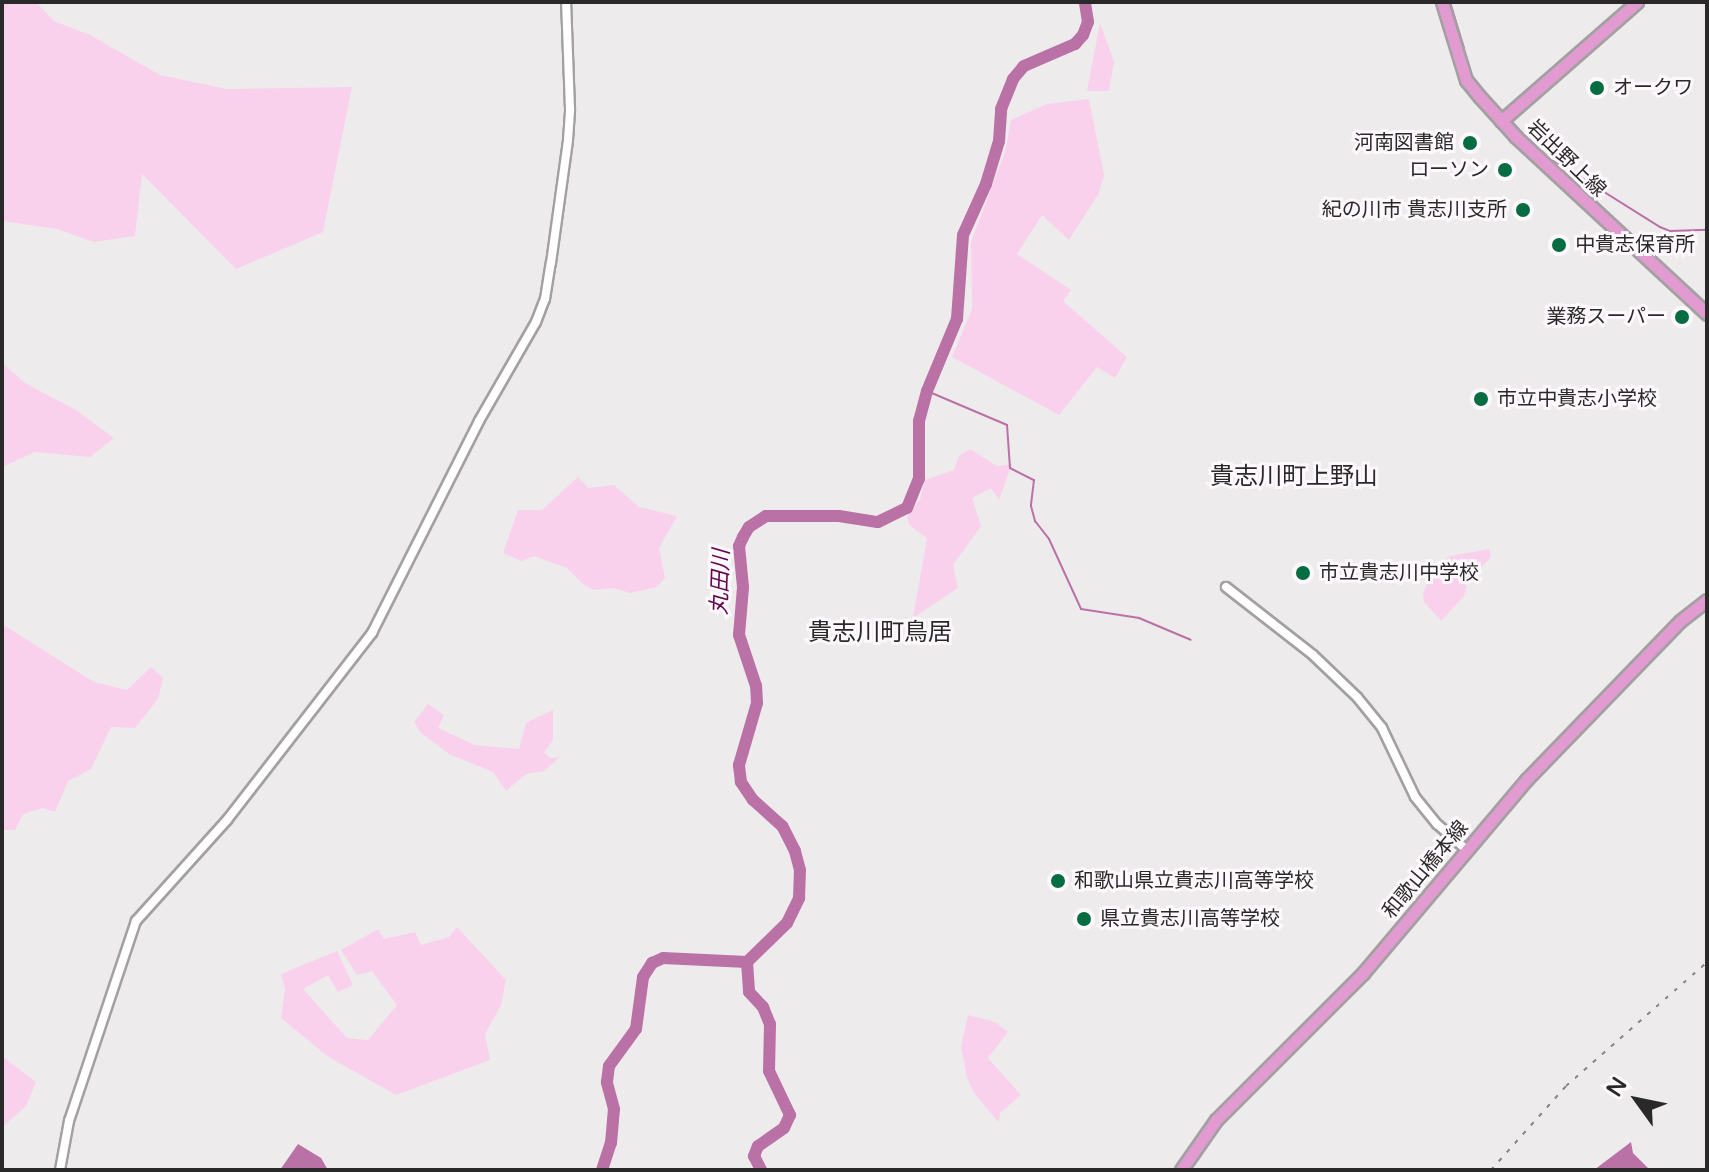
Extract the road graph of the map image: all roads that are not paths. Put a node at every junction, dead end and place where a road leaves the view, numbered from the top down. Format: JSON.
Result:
{"nodes":[{"id":1,"x":566,"y":2,"type":"edge"},
{"id":2,"x":1442,"y":2,"type":"edge"},
{"id":3,"x":1637,"y":2,"type":"edge"},
{"id":4,"x":1501,"y":121,"type":"junction"},
{"id":5,"x":1707,"y":314,"type":"edge"},
{"id":6,"x":1226,"y":587,"type":"dead end"},
{"id":7,"x":1707,"y":600,"type":"edge"},
{"id":8,"x":1466,"y":849,"type":"junction"},
{"id":9,"x":60,"y":1170,"type":"edge"},
{"id":10,"x":1181,"y":1170,"type":"edge"}],
"edges":[{"from":1,"to":9,"type":"street"},
{"from":2,"to":4,"type":"main road","name":"岩出野上線"},
{"from":3,"to":4,"type":"main road"},
{"from":4,"to":5,"type":"main road","name":"岩出野上線"},
{"from":6,"to":8,"type":"street"},
{"from":7,"to":8,"type":"main road","name":"和歌山橋本線"},
{"from":8,"to":10,"type":"main road","name":"和歌山橋本線"}]}
